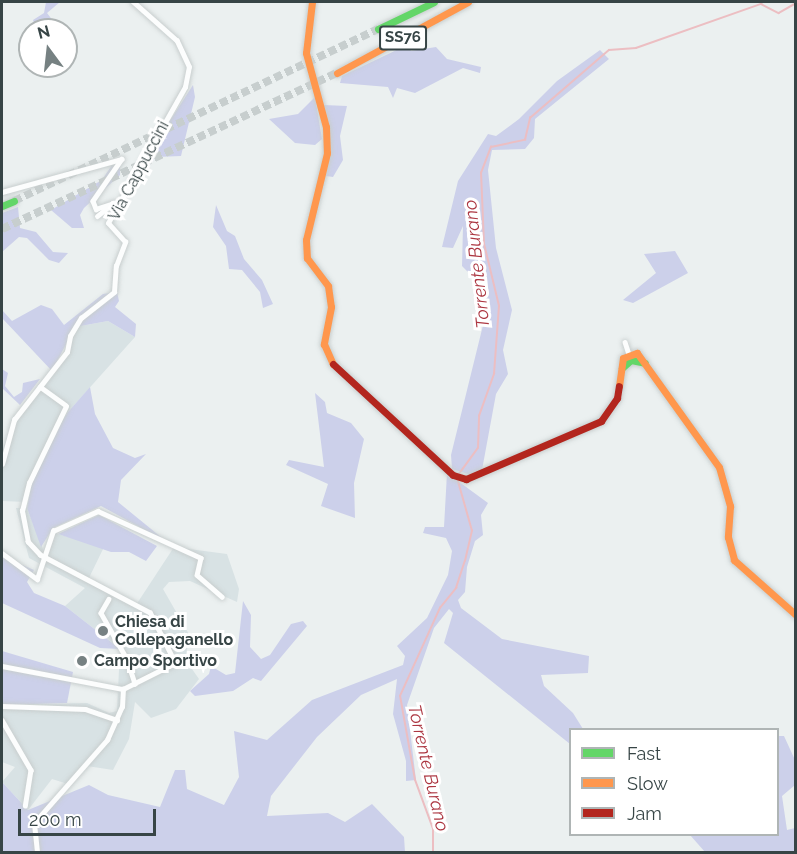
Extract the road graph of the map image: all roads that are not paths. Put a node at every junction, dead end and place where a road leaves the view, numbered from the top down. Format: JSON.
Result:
{"nodes":[{"id":1,"x":133,"y":2,"type":"edge"},
{"id":2,"x":312,"y":2,"type":"edge"},
{"id":3,"x":434,"y":2,"type":"edge"},
{"id":4,"x":468,"y":2,"type":"edge"},
{"id":5,"x":378,"y":29,"type":"tunnel mouth"},
{"id":6,"x":337,"y":73,"type":"tunnel mouth"},
{"id":7,"x":2,"y":192,"type":"edge"},
{"id":8,"x":14,"y":201,"type":"tunnel mouth"},
{"id":9,"x":2,"y":206,"type":"edge"},
{"id":10,"x":98,"y":216,"type":"dead end"},
{"id":11,"x":625,"y":342,"type":"dead end"},
{"id":12,"x":630,"y":357,"type":"junction"},
{"id":13,"x":40,"y":387,"type":"junction"},
{"id":14,"x":2,"y":464,"type":"edge"},
{"id":15,"x":2,"y":553,"type":"edge"},
{"id":16,"x":43,"y":557,"type":"junction"},
{"id":17,"x":222,"y":597,"type":"dead end"},
{"id":18,"x":109,"y":599,"type":"dead end"},
{"id":19,"x":795,"y":615,"type":"edge"},
{"id":20,"x":2,"y":666,"type":"edge"},
{"id":21,"x":135,"y":684,"type":"junction"},
{"id":22,"x":123,"y":689,"type":"junction"},
{"id":23,"x":2,"y":706,"type":"edge"},
{"id":24,"x":2,"y":720,"type":"edge"},
{"id":25,"x":117,"y":720,"type":"junction"},
{"id":26,"x":25,"y":806,"type":"dead end"},
{"id":27,"x":37,"y":852,"type":"edge"}],
"edges":[{"from":1,"to":13,"type":"street","name":"Via Cappuccini"},
{"from":2,"to":12,"type":"main road"},
{"from":3,"to":5,"type":"main road","number":"SS76"},
{"from":4,"to":6,"type":"main road","number":"SS76"},
{"from":7,"to":10,"type":"street"},
{"from":8,"to":9,"type":"main road"},
{"from":11,"to":12,"type":"street"},
{"from":12,"to":19,"type":"main road"},
{"from":13,"to":14,"type":"street","name":"Via Cappuccini"},
{"from":13,"to":16,"type":"street"},
{"from":15,"to":16,"type":"street"},
{"from":16,"to":17,"type":"street"},
{"from":16,"to":21,"type":"street"},
{"from":18,"to":21,"type":"street"},
{"from":20,"to":22,"type":"street"},
{"from":21,"to":22,"type":"street"},
{"from":22,"to":25,"type":"street"},
{"from":23,"to":25,"type":"street"},
{"from":24,"to":26,"type":"street"},
{"from":25,"to":27,"type":"street"}]}
